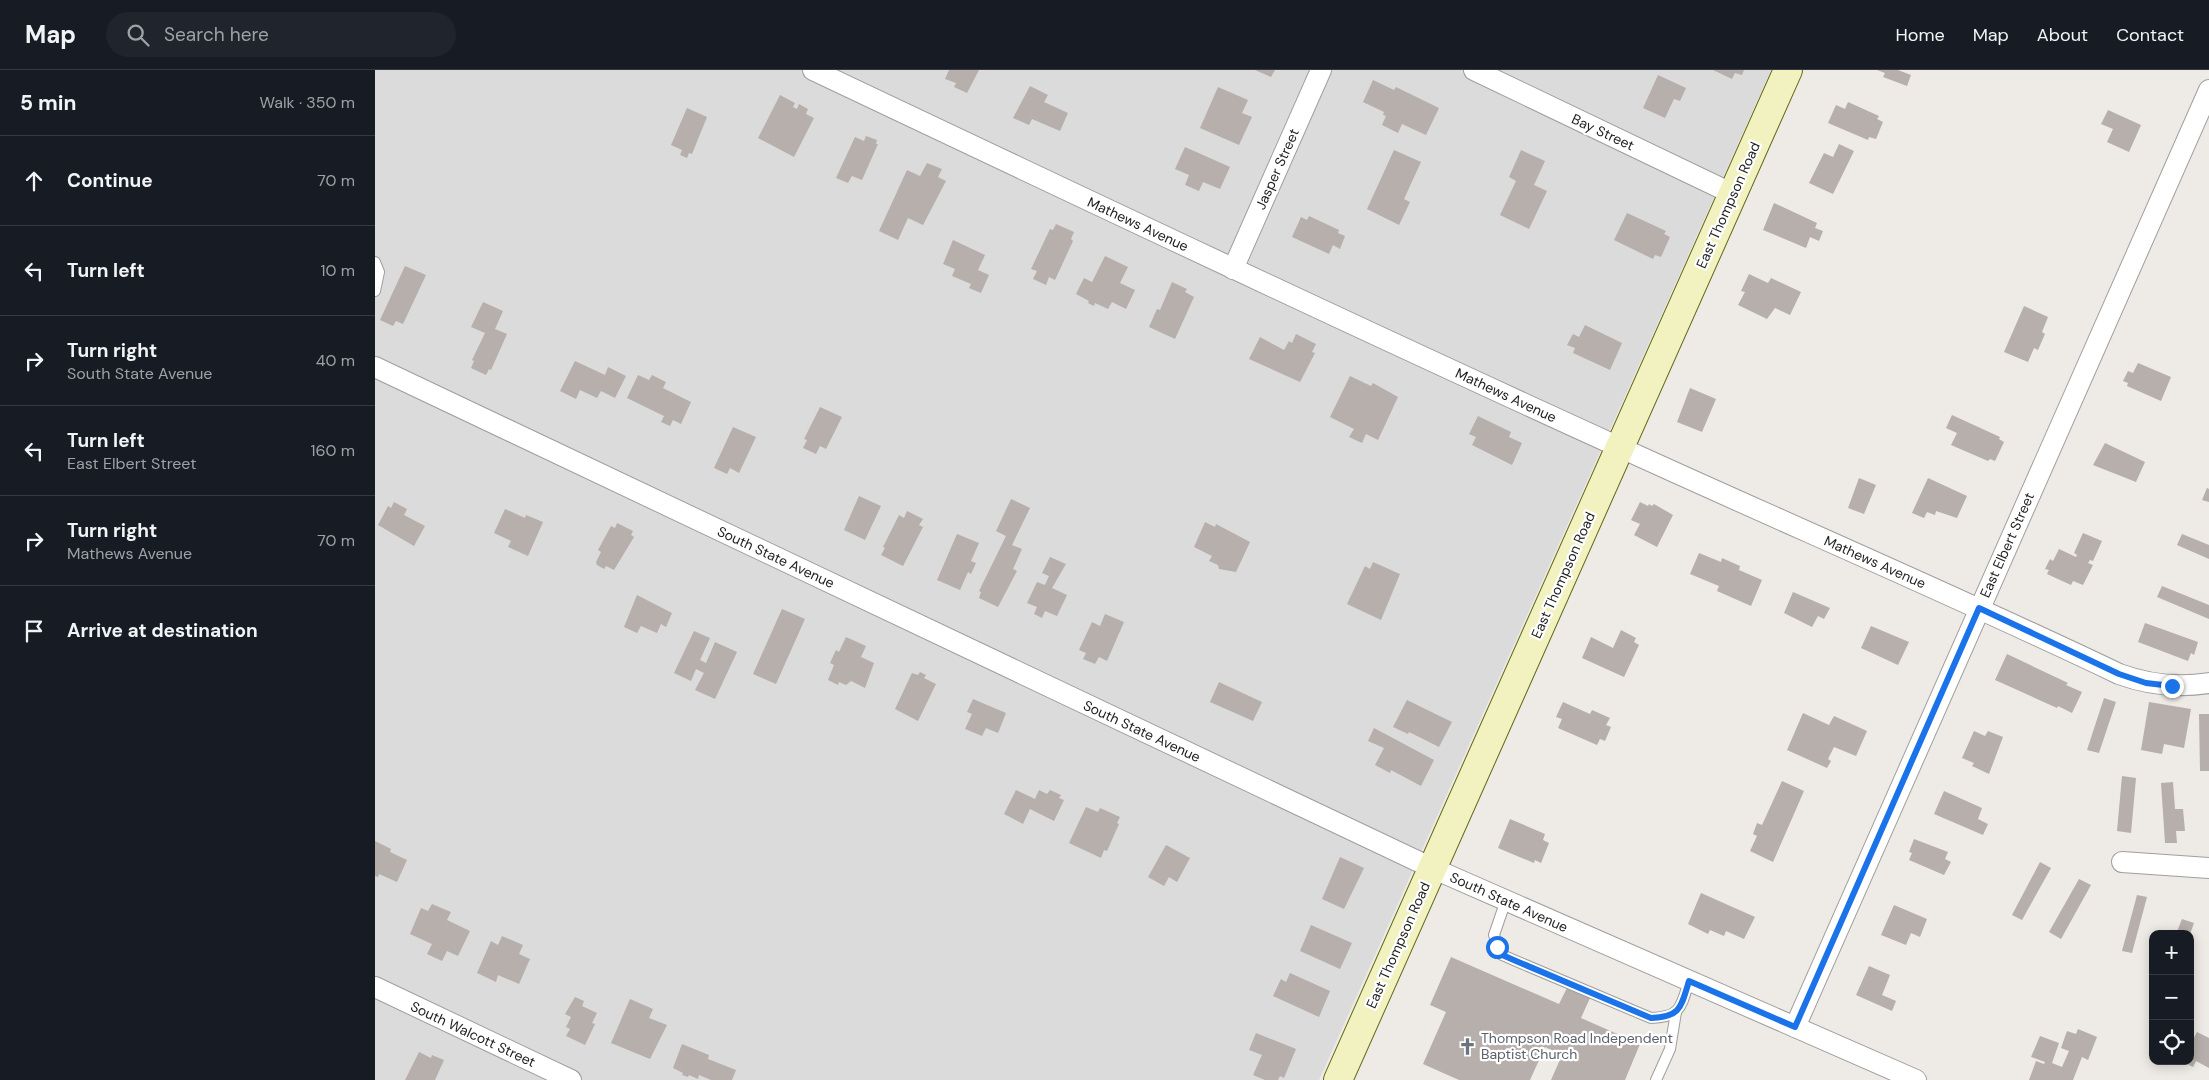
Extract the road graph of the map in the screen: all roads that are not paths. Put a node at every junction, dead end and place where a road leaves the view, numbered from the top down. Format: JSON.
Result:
{"nodes":[{"id":1,"x":813,"y":70,"type":"edge"},
{"id":2,"x":1321,"y":70,"type":"edge"},
{"id":3,"x":1474,"y":70,"type":"edge"},
{"id":4,"x":1788,"y":70,"type":"edge"},
{"id":5,"x":2209,"y":90,"type":"edge"},
{"id":6,"x":1733,"y":194,"type":"junction"},
{"id":7,"x":375,"y":262,"type":"edge"},
{"id":8,"x":1233,"y":268,"type":"junction"},
{"id":9,"x":375,"y":291,"type":"edge"},
{"id":10,"x":375,"y":367,"type":"edge"},
{"id":11,"x":1620,"y":448,"type":"junction"},
{"id":12,"x":1979,"y":608,"type":"junction"},
{"id":13,"x":2209,"y":682,"type":"edge"},
{"id":14,"x":2122,"y":862,"type":"dead end"},
{"id":15,"x":1432,"y":868,"type":"junction"},
{"id":16,"x":2209,"y":868,"type":"edge"},
{"id":17,"x":1506,"y":900,"type":"junction"},
{"id":18,"x":1689,"y":981,"type":"junction"},
{"id":19,"x":375,"y":987,"type":"edge"},
{"id":20,"x":1676,"y":1012,"type":"junction"},
{"id":21,"x":1795,"y":1027,"type":"junction"},
{"id":22,"x":571,"y":1080,"type":"edge"},
{"id":23,"x":1338,"y":1080,"type":"edge"},
{"id":24,"x":1657,"y":1080,"type":"edge"},
{"id":25,"x":1916,"y":1080,"type":"edge"}],
"edges":[{"from":1,"to":8,"type":"street","name":"Mathews Avenue"},
{"from":2,"to":8,"type":"street","name":"Jasper Street"},
{"from":3,"to":6,"type":"street","name":"Bay Street"},
{"from":4,"to":6,"type":"main road","name":"East Thompson Road"},
{"from":5,"to":12,"type":"street","name":"East Elbert Street"},
{"from":6,"to":11,"type":"main road","name":"East Thompson Road"},
{"from":7,"to":9,"type":"lane"},
{"from":8,"to":11,"type":"street","name":"Mathews Avenue"},
{"from":10,"to":15,"type":"street","name":"South State Avenue"},
{"from":11,"to":12,"type":"street","name":"Mathews Avenue"},
{"from":11,"to":15,"type":"main road","name":"East Thompson Road"},
{"from":12,"to":13,"type":"street","name":"Mathews Avenue"},
{"from":12,"to":21,"type":"street","name":"East Elbert Street"},
{"from":14,"to":16,"type":"street"},
{"from":15,"to":17,"type":"street","name":"South State Avenue"},
{"from":15,"to":23,"type":"main road","name":"East Thompson Road"},
{"from":17,"to":18,"type":"street","name":"South State Avenue"},
{"from":17,"to":20,"type":"lane"},
{"from":18,"to":20,"type":"lane"},
{"from":18,"to":21,"type":"street","name":"South State Avenue"},
{"from":19,"to":22,"type":"street","name":"South Walcott Street"},
{"from":20,"to":24,"type":"lane"},
{"from":21,"to":25,"type":"street","name":"South State Avenue"}]}
